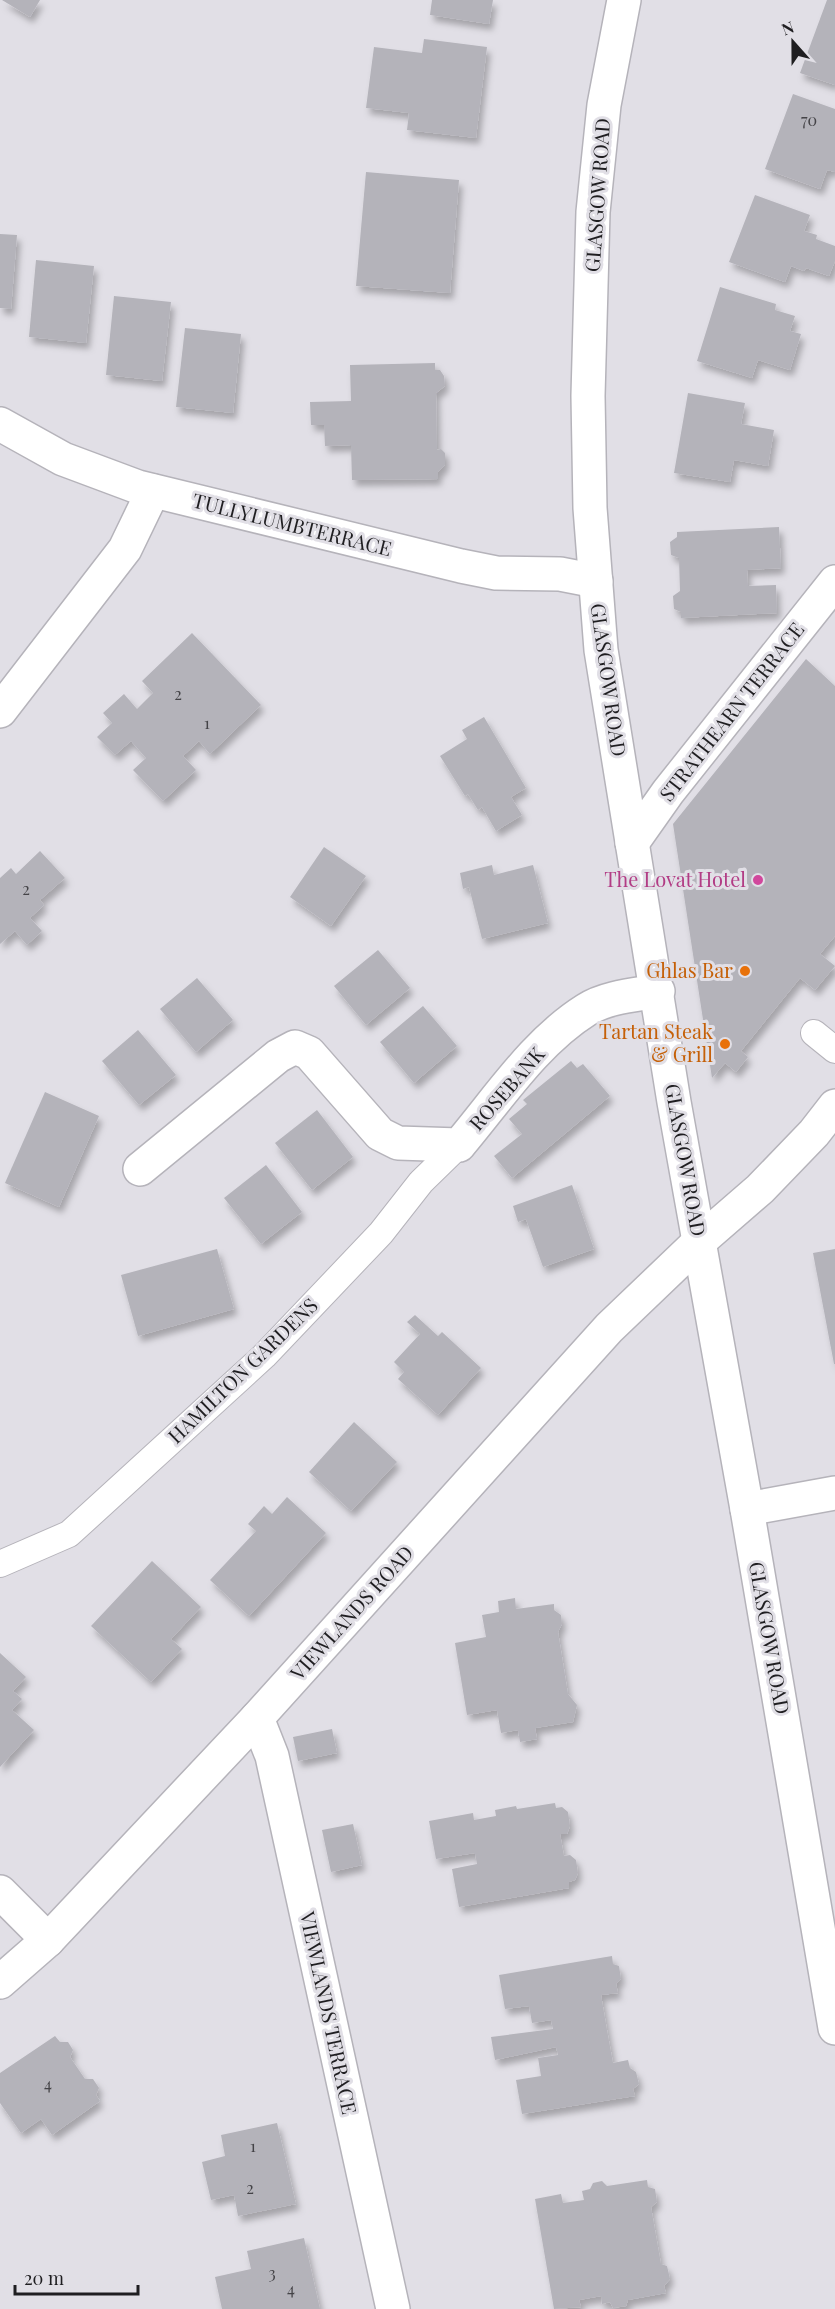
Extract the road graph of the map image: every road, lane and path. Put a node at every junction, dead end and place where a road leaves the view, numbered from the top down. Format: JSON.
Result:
{"nodes":[{"id":1,"x":624,"y":0,"type":"edge"},
{"id":2,"x":0,"y":424,"type":"edge"},
{"id":3,"x":153,"y":491,"type":"junction"},
{"id":4,"x":596,"y":581,"type":"junction"},
{"id":5,"x":835,"y":582,"type":"edge"},
{"id":6,"x":0,"y":711,"type":"edge"},
{"id":7,"x":632,"y":843,"type":"junction"},
{"id":8,"x":658,"y":991,"type":"junction"},
{"id":9,"x":814,"y":1033,"type":"dead end"},
{"id":10,"x":835,"y":1050,"type":"edge"},
{"id":11,"x":835,"y":1106,"type":"edge"},
{"id":12,"x":459,"y":1145,"type":"junction"},
{"id":13,"x":140,"y":1169,"type":"dead end"},
{"id":14,"x":699,"y":1241,"type":"junction"},
{"id":15,"x":835,"y":1493,"type":"edge"},
{"id":16,"x":747,"y":1509,"type":"junction"},
{"id":17,"x":0,"y":1564,"type":"edge"},
{"id":18,"x":257,"y":1718,"type":"junction"},
{"id":19,"x":0,"y":1892,"type":"edge"},
{"id":20,"x":48,"y":1940,"type":"junction"},
{"id":21,"x":0,"y":1982,"type":"edge"},
{"id":22,"x":835,"y":2028,"type":"edge"},
{"id":23,"x":393,"y":2309,"type":"edge"}],
"edges":[{"from":1,"to":4,"type":"street","name":"GLASGOW ROAD"},
{"from":2,"to":3,"type":"street","name":"TULLYLUMBTERRACE"},
{"from":3,"to":4,"type":"street","name":"TULLYLUMBTERRACE"},
{"from":3,"to":6,"type":"street"},
{"from":4,"to":7,"type":"street","name":"GLASGOW ROAD"},
{"from":5,"to":7,"type":"street","name":"STRATHEARN TERRACE"},
{"from":7,"to":8,"type":"street","name":"GLASGOW ROAD"},
{"from":8,"to":12,"type":"street","name":"ROSEBANK"},
{"from":8,"to":14,"type":"street","name":"GLASGOW ROAD"},
{"from":9,"to":10,"type":"lane"},
{"from":11,"to":14,"type":"street","name":"VIEWLANDS ROAD"},
{"from":12,"to":13,"type":"street","name":"ROSEBANK"},
{"from":12,"to":17,"type":"lane","name":"HAMILTON GARDENS"},
{"from":14,"to":16,"type":"street","name":"GLASGOW ROAD"},
{"from":14,"to":18,"type":"street","name":"VIEWLANDS ROAD"},
{"from":15,"to":16,"type":"street"},
{"from":16,"to":22,"type":"street","name":"GLASGOW ROAD"},
{"from":18,"to":20,"type":"street","name":"VIEWLANDS ROAD"},
{"from":18,"to":23,"type":"street","name":"VIEWLANDS TERRACE"},
{"from":19,"to":20,"type":"street"},
{"from":20,"to":21,"type":"street","name":"VIEWLANDS ROAD"}]}
